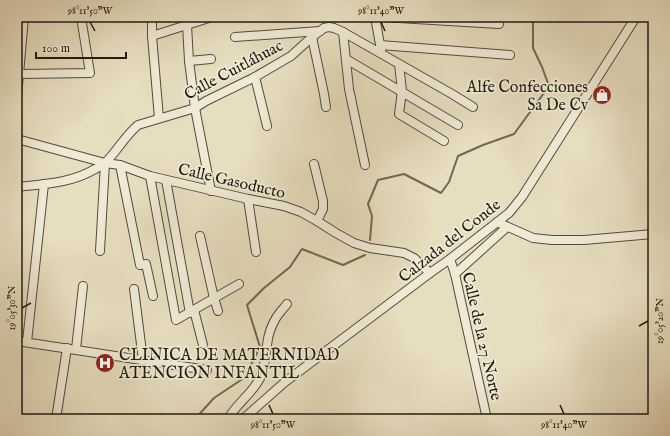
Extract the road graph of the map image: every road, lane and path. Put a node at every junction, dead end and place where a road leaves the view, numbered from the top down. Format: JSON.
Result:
{"nodes":[{"id":1,"x":24,"y":17,"type":"edge"},
{"id":2,"x":80,"y":17,"type":"edge"},
{"id":3,"x":152,"y":17,"type":"edge"},
{"id":4,"x":212,"y":17,"type":"edge"},
{"id":5,"x":375,"y":17,"type":"edge"},
{"id":6,"x":382,"y":17,"type":"edge"},
{"id":7,"x":636,"y":17,"type":"edge"},
{"id":8,"x":499,"y":24,"type":"dead end"},
{"id":9,"x":187,"y":25,"type":"junction"},
{"id":10,"x":320,"y":31,"type":"junction"},
{"id":11,"x":343,"y":32,"type":"junction"},
{"id":12,"x":152,"y":36,"type":"junction"},
{"id":13,"x":234,"y":37,"type":"dead end"},
{"id":14,"x":312,"y":37,"type":"junction"},
{"id":15,"x":380,"y":45,"type":"junction"},
{"id":16,"x":382,"y":55,"type":"junction"},
{"id":17,"x":510,"y":55,"type":"dead end"},
{"id":18,"x":211,"y":59,"type":"dead end"},
{"id":19,"x":346,"y":59,"type":"junction"},
{"id":20,"x":189,"y":62,"type":"junction"},
{"id":21,"x":399,"y":64,"type":"junction"},
{"id":22,"x":20,"y":74,"type":"junction"},
{"id":23,"x":255,"y":77,"type":"junction"},
{"id":24,"x":402,"y":91,"type":"junction"},
{"id":25,"x":17,"y":97,"type":"edge"},
{"id":26,"x":326,"y":107,"type":"dead end"},
{"id":27,"x":473,"y":107,"type":"dead end"},
{"id":28,"x":195,"y":108,"type":"junction"},
{"id":29,"x":159,"y":118,"type":"junction"},
{"id":30,"x":458,"y":125,"type":"dead end"},
{"id":31,"x":267,"y":126,"type":"dead end"},
{"id":32,"x":17,"y":139,"type":"edge"},
{"id":33,"x":444,"y":141,"type":"dead end"},
{"id":34,"x":105,"y":163,"type":"junction"},
{"id":35,"x":314,"y":164,"type":"dead end"},
{"id":36,"x":120,"y":165,"type":"junction"},
{"id":37,"x":365,"y":165,"type":"dead end"},
{"id":38,"x":150,"y":176,"type":"junction"},
{"id":39,"x":166,"y":180,"type":"junction"},
{"id":40,"x":44,"y":184,"type":"junction"},
{"id":41,"x":17,"y":187,"type":"edge"},
{"id":42,"x":211,"y":191,"type":"junction"},
{"id":43,"x":248,"y":199,"type":"junction"},
{"id":44,"x":317,"y":221,"type":"junction"},
{"id":45,"x":497,"y":222,"type":"junction"},
{"id":46,"x":507,"y":227,"type":"junction"},
{"id":47,"x":653,"y":234,"type":"edge"},
{"id":48,"x":200,"y":236,"type":"dead end"},
{"id":49,"x":100,"y":251,"type":"dead end"},
{"id":50,"x":256,"y":252,"type":"dead end"},
{"id":51,"x":450,"y":259,"type":"junction"},
{"id":52,"x":430,"y":273,"type":"junction"},
{"id":53,"x":455,"y":274,"type":"junction"},
{"id":54,"x":239,"y":284,"type":"dead end"},
{"id":55,"x":83,"y":286,"type":"dead end"},
{"id":56,"x":134,"y":289,"type":"dead end"},
{"id":57,"x":153,"y":296,"type":"dead end"},
{"id":58,"x":214,"y":298,"type":"junction"},
{"id":59,"x":287,"y":304,"type":"dead end"},
{"id":60,"x":192,"y":311,"type":"junction"},
{"id":61,"x":218,"y":311,"type":"dead end"},
{"id":62,"x":17,"y":341,"type":"edge"},
{"id":63,"x":27,"y":342,"type":"junction"},
{"id":64,"x":203,"y":345,"type":"dead end"},
{"id":65,"x":67,"y":348,"type":"junction"},
{"id":66,"x":76,"y":349,"type":"junction"},
{"id":67,"x":143,"y":360,"type":"junction"},
{"id":68,"x":207,"y":370,"type":"dead end"},
{"id":69,"x":56,"y":419,"type":"edge"},
{"id":70,"x":228,"y":419,"type":"edge"},
{"id":71,"x":243,"y":419,"type":"edge"},
{"id":72,"x":487,"y":419,"type":"edge"}],
"edges":[{"from":1,"to":22,"type":"street"},
{"from":2,"to":22,"type":"street"},
{"from":3,"to":12,"type":"street"},
{"from":4,"to":9,"type":"street"},
{"from":5,"to":15,"type":"street"},
{"from":6,"to":8,"type":"street"},
{"from":7,"to":45,"type":"street","name":"Calzada del Conde"},
{"from":9,"to":12,"type":"street"},
{"from":9,"to":20,"type":"street"},
{"from":10,"to":11,"type":"street"},
{"from":10,"to":13,"type":"street"},
{"from":10,"to":14,"type":"street","name":"Calle Cuitláhuac"},
{"from":11,"to":16,"type":"street"},
{"from":11,"to":19,"type":"street"},
{"from":12,"to":29,"type":"street"},
{"from":14,"to":23,"type":"street","name":"Calle Cuitláhuac"},
{"from":14,"to":26,"type":"street"},
{"from":15,"to":16,"type":"street"},
{"from":15,"to":17,"type":"street"},
{"from":16,"to":21,"type":"street"},
{"from":18,"to":20,"type":"street"},
{"from":19,"to":24,"type":"street"},
{"from":19,"to":37,"type":"street"},
{"from":20,"to":28,"type":"street"},
{"from":21,"to":24,"type":"street"},
{"from":21,"to":27,"type":"street"},
{"from":22,"to":25,"type":"street"},
{"from":23,"to":28,"type":"street","name":"Calle Cuitláhuac"},
{"from":23,"to":31,"type":"street"},
{"from":24,"to":30,"type":"street"},
{"from":24,"to":33,"type":"street"},
{"from":28,"to":29,"type":"street","name":"Calle Cuitláhuac"},
{"from":28,"to":42,"type":"street"},
{"from":29,"to":34,"type":"street","name":"Calle Cuitláhuac"},
{"from":32,"to":34,"type":"street","name":"Calle Gasoducto"},
{"from":34,"to":36,"type":"street","name":"Calle Gasoducto"},
{"from":34,"to":40,"type":"street"},
{"from":34,"to":49,"type":"street"},
{"from":35,"to":44,"type":"street"},
{"from":36,"to":38,"type":"street","name":"Calle Gasoducto"},
{"from":36,"to":57,"type":"street"},
{"from":38,"to":39,"type":"street","name":"Calle Gasoducto"},
{"from":38,"to":60,"type":"street"},
{"from":39,"to":42,"type":"street","name":"Calle Gasoducto"},
{"from":39,"to":60,"type":"street"},
{"from":40,"to":41,"type":"street"},
{"from":40,"to":63,"type":"street"},
{"from":42,"to":43,"type":"street","name":"Calle Gasoducto"},
{"from":43,"to":44,"type":"street","name":"Calle Gasoducto"},
{"from":43,"to":50,"type":"street"},
{"from":44,"to":52,"type":"street","name":"Calle Gasoducto"},
{"from":45,"to":46,"type":"street"},
{"from":45,"to":51,"type":"street","name":"Calzada del Conde"},
{"from":46,"to":47,"type":"street"},
{"from":46,"to":53,"type":"street"},
{"from":48,"to":58,"type":"street"},
{"from":51,"to":52,"type":"street","name":"Calzada del Conde"},
{"from":51,"to":53,"type":"street","name":"Calle de la 27 Norte"},
{"from":52,"to":71,"type":"street","name":"Calzada del Conde"},
{"from":53,"to":72,"type":"street","name":"Calle de la 27 Norte"},
{"from":54,"to":58,"type":"street"},
{"from":55,"to":66,"type":"street"},
{"from":56,"to":67,"type":"street"},
{"from":58,"to":60,"type":"street"},
{"from":58,"to":61,"type":"street"},
{"from":59,"to":70,"type":"street"},
{"from":60,"to":64,"type":"street"},
{"from":62,"to":63,"type":"street"},
{"from":63,"to":65,"type":"street"},
{"from":65,"to":66,"type":"street"},
{"from":65,"to":69,"type":"street"},
{"from":66,"to":67,"type":"street"},
{"from":67,"to":68,"type":"street"}]}
